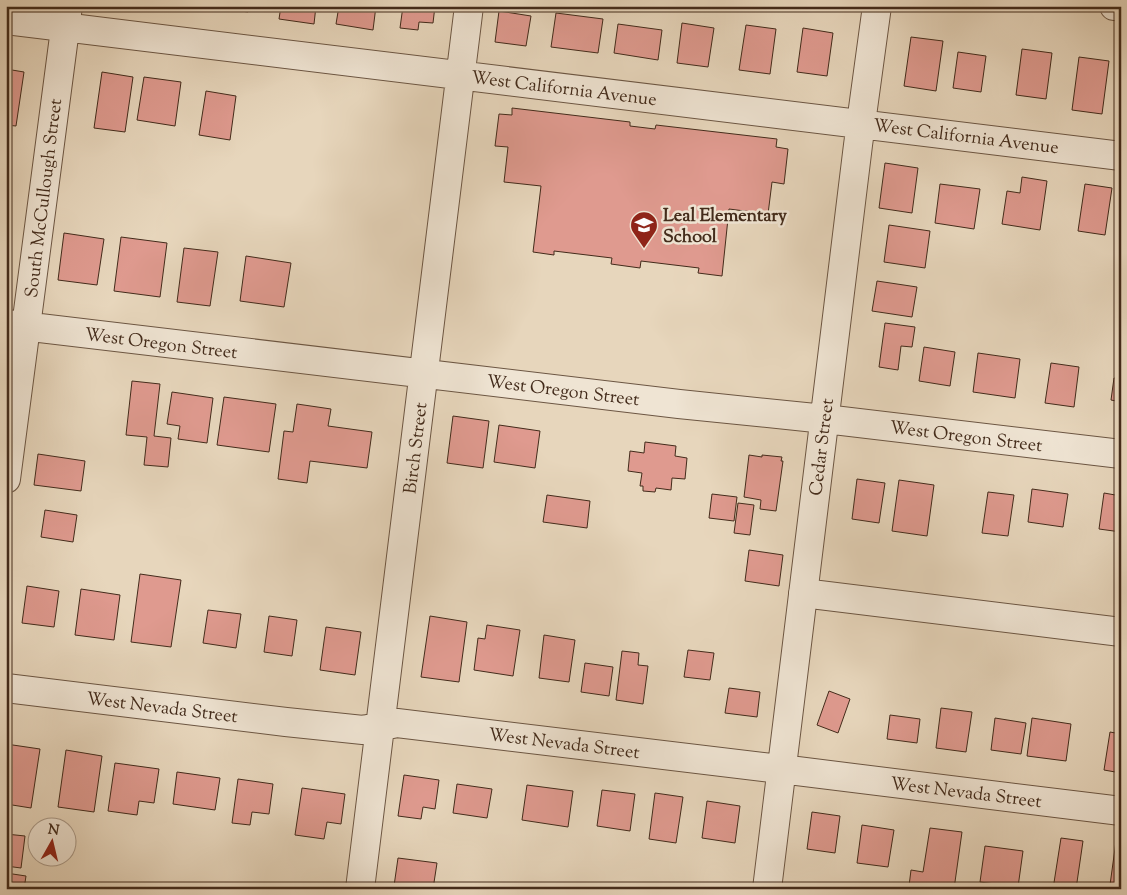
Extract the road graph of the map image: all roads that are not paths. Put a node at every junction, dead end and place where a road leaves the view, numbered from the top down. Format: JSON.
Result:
{"nodes":[{"id":1,"x":469,"y":6,"type":"edge"},
{"id":2,"x":877,"y":6,"type":"edge"},
{"id":3,"x":1114,"y":6,"type":"edge"},
{"id":4,"x":1121,"y":7,"type":"edge"},
{"id":5,"x":67,"y":17,"type":"edge"},
{"id":6,"x":6,"y":20,"type":"edge"},
{"id":7,"x":461,"y":76,"type":"junction"},
{"id":8,"x":861,"y":123,"type":"junction"},
{"id":9,"x":1121,"y":156,"type":"edge"},
{"id":10,"x":16,"y":325,"type":"edge"},
{"id":11,"x":424,"y":373,"type":"junction"},
{"id":12,"x":825,"y":419,"type":"junction"},
{"id":13,"x":1121,"y":454,"type":"edge"},
{"id":14,"x":6,"y":479,"type":"edge"},
{"id":15,"x":803,"y":593,"type":"junction"},
{"id":16,"x":1121,"y":632,"type":"edge"},
{"id":17,"x":6,"y":688,"type":"edge"},
{"id":18,"x":380,"y":726,"type":"junction"},
{"id":19,"x":781,"y":769,"type":"junction"},
{"id":20,"x":1121,"y":811,"type":"edge"},
{"id":21,"x":360,"y":889,"type":"edge"},
{"id":22,"x":767,"y":889,"type":"edge"}],
"edges":[{"from":1,"to":7,"type":"street","name":"Birch Street"},
{"from":2,"to":8,"type":"street","name":"Cedar Street"},
{"from":3,"to":4,"type":"street"},
{"from":5,"to":6,"type":"street","name":"West California Avenue"},
{"from":5,"to":7,"type":"street","name":"West California Avenue"},
{"from":5,"to":10,"type":"street","name":"South McCullough Street"},
{"from":7,"to":8,"type":"street","name":"West California Avenue"},
{"from":7,"to":11,"type":"street","name":"Birch Street"},
{"from":8,"to":9,"type":"street","name":"West California Avenue"},
{"from":8,"to":12,"type":"street","name":"Cedar Street"},
{"from":10,"to":11,"type":"street","name":"West Oregon Street"},
{"from":10,"to":14,"type":"street","name":"South McCullough Street"},
{"from":11,"to":12,"type":"street","name":"West Oregon Street"},
{"from":11,"to":18,"type":"street","name":"Birch Street"},
{"from":12,"to":13,"type":"street","name":"West Oregon Street"},
{"from":12,"to":15,"type":"street","name":"Cedar Street"},
{"from":15,"to":16,"type":"street"},
{"from":15,"to":19,"type":"street","name":"Cedar Street"},
{"from":17,"to":18,"type":"street","name":"West Nevada Street"},
{"from":18,"to":19,"type":"street","name":"West Nevada Street"},
{"from":18,"to":21,"type":"street","name":"Birch Street"},
{"from":19,"to":20,"type":"street","name":"West Nevada Street"},
{"from":19,"to":22,"type":"street","name":"Cedar Street"}]}
